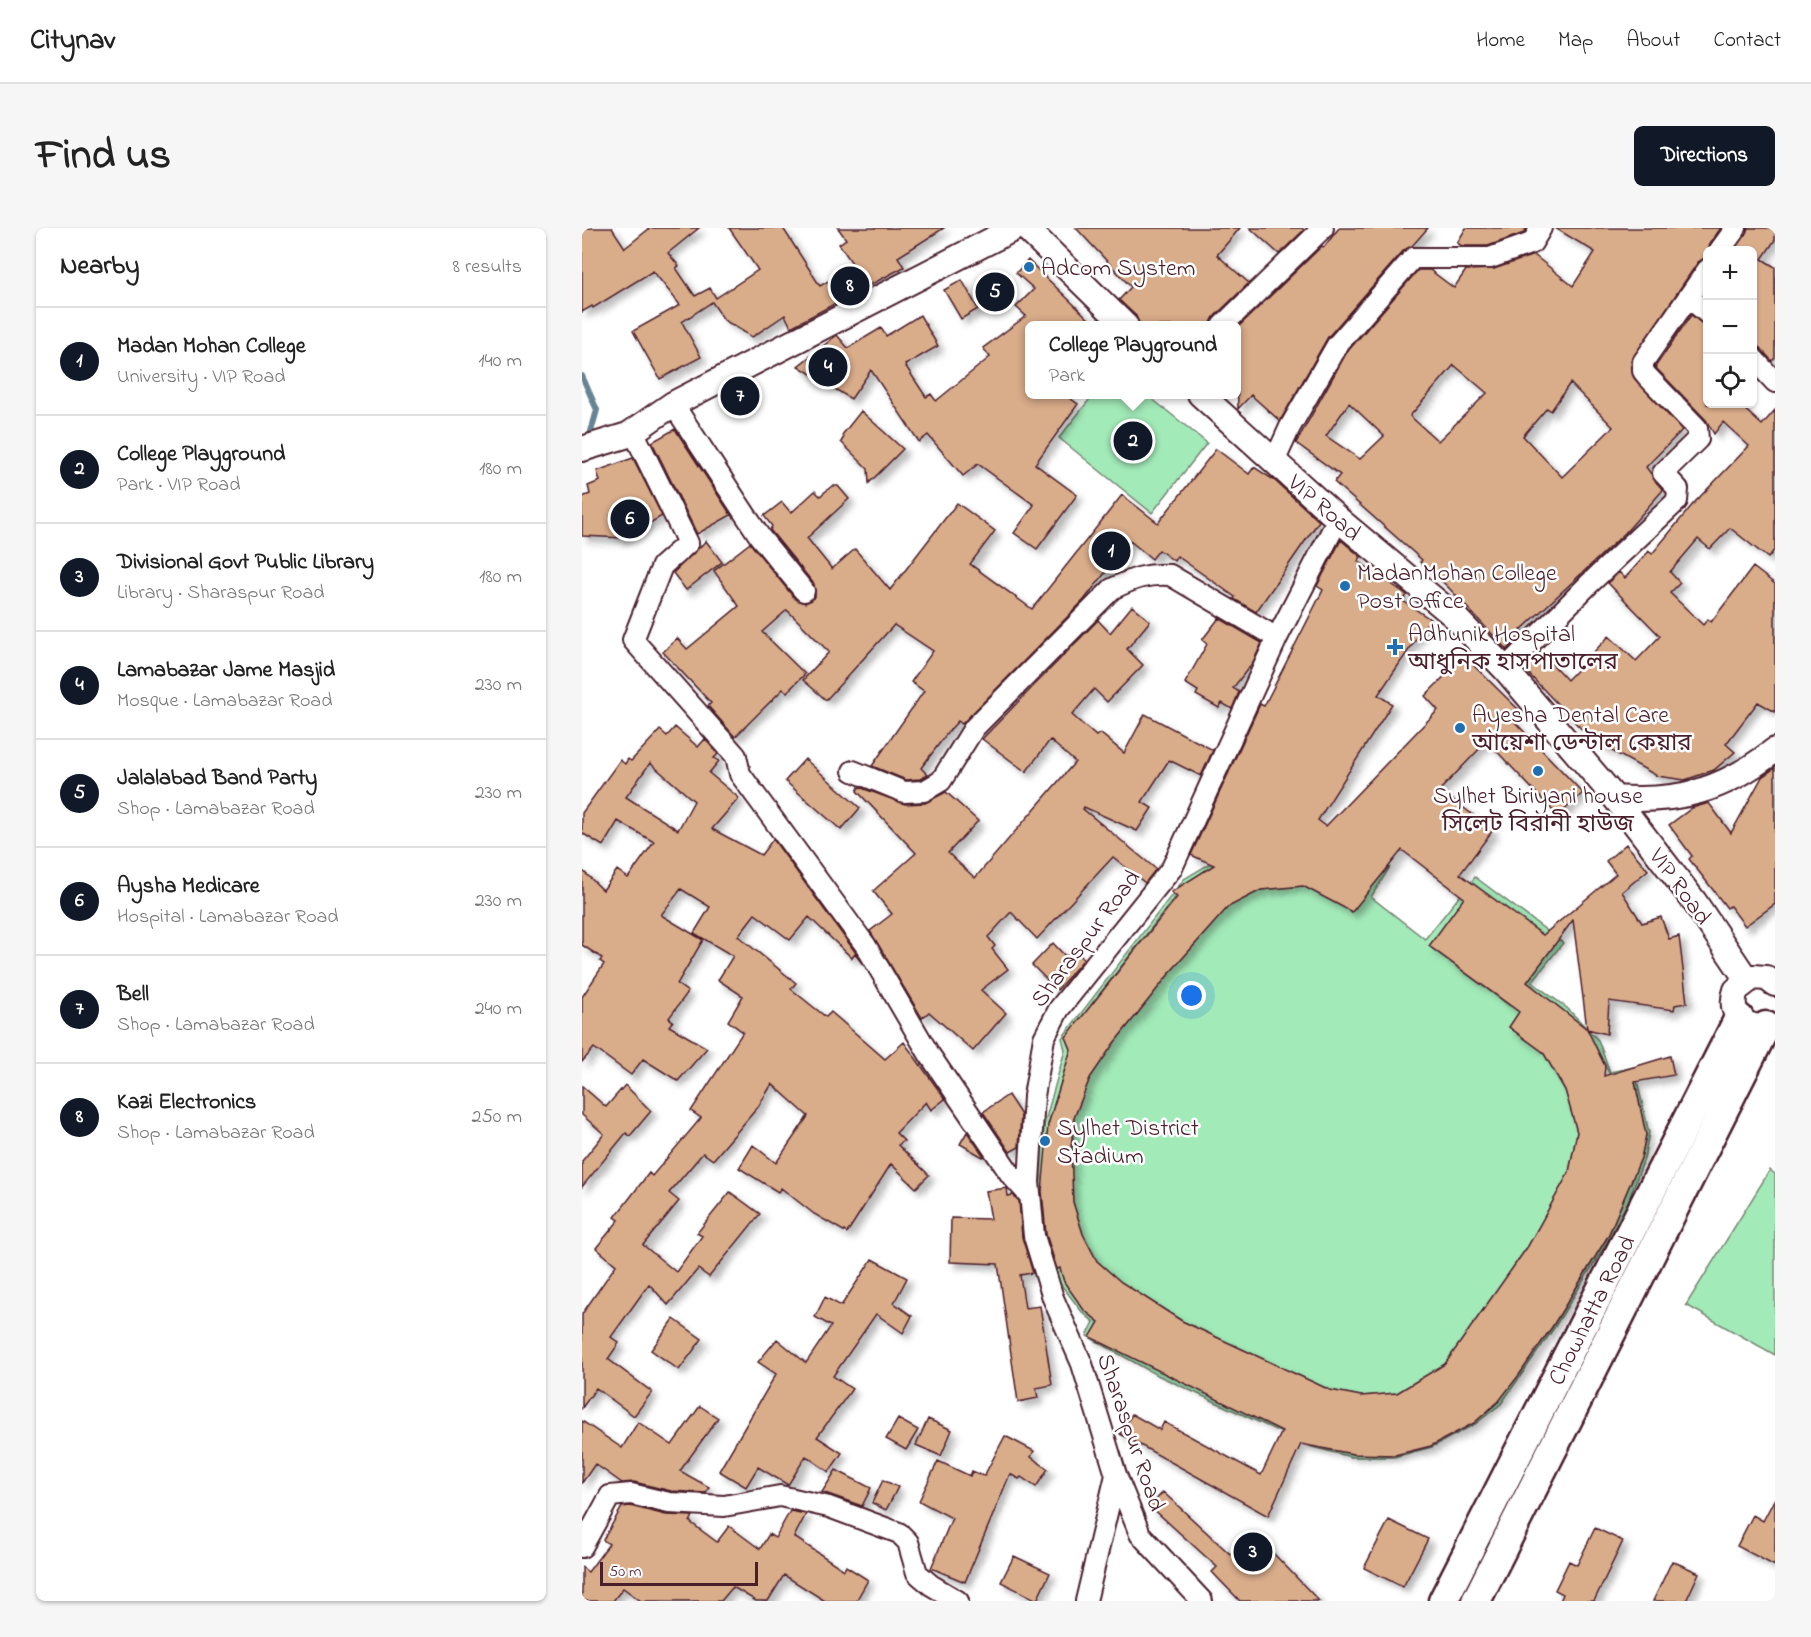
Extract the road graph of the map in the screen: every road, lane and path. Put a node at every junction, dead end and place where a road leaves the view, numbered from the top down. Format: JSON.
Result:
{"nodes":[{"id":1,"x":1015,"y":228,"type":"edge"},
{"id":2,"x":1026,"y":228,"type":"edge"},
{"id":3,"x":1323,"y":228,"type":"edge"},
{"id":4,"x":1541,"y":228,"type":"edge"},
{"id":5,"x":1736,"y":228,"type":"edge"},
{"id":6,"x":1723,"y":246,"type":"edge"},
{"id":7,"x":1703,"y":275,"type":"edge"},
{"id":8,"x":1688,"y":297,"type":"junction"},
{"id":9,"x":1703,"y":310,"type":"edge"},
{"id":10,"x":1121,"y":321,"type":"edge"},
{"id":11,"x":1226,"y":321,"type":"edge"},
{"id":12,"x":1757,"y":362,"type":"edge"},
{"id":13,"x":1775,"y":382,"type":"edge"},
{"id":14,"x":1205,"y":399,"type":"edge"},
{"id":15,"x":673,"y":404,"type":"junction"},
{"id":16,"x":631,"y":433,"type":"junction"},
{"id":17,"x":582,"y":449,"type":"edge"},
{"id":18,"x":1274,"y":462,"type":"junction"},
{"id":19,"x":1338,"y":519,"type":"junction"},
{"id":20,"x":804,"y":591,"type":"dead end"},
{"id":21,"x":1277,"y":638,"type":"junction"},
{"id":22,"x":1505,"y":669,"type":"junction"},
{"id":23,"x":1775,"y":750,"type":"edge"},
{"id":24,"x":853,"y":771,"type":"dead end"},
{"id":25,"x":1615,"y":798,"type":"junction"},
{"id":26,"x":1747,"y":980,"type":"junction"},
{"id":27,"x":1775,"y":984,"type":"edge"},
{"id":28,"x":1760,"y":1021,"type":"edge"},
{"id":29,"x":1030,"y":1196,"type":"junction"},
{"id":30,"x":1595,"y":1302,"type":"junction"},
{"id":31,"x":1622,"y":1316,"type":"junction"},
{"id":32,"x":1116,"y":1475,"type":"junction"},
{"id":33,"x":582,"y":1547,"type":"edge"},
{"id":34,"x":958,"y":1601,"type":"edge"},
{"id":35,"x":1086,"y":1601,"type":"edge"},
{"id":36,"x":1202,"y":1601,"type":"edge"},
{"id":37,"x":1443,"y":1601,"type":"edge"},
{"id":38,"x":1476,"y":1601,"type":"edge"}],
"edges":[{"from":1,"to":15,"type":"street"},
{"from":2,"to":10,"type":"street"},
{"from":3,"to":11,"type":"street"},
{"from":4,"to":18,"type":"street"},
{"from":5,"to":6,"type":"street"},
{"from":7,"to":8,"type":"street"},
{"from":8,"to":9,"type":"street"},
{"from":8,"to":22,"type":"street"},
{"from":12,"to":13,"type":"street"},
{"from":14,"to":18,"type":"street","name":"VIP Road"},
{"from":15,"to":16,"type":"street"},
{"from":15,"to":20,"type":"street"},
{"from":16,"to":17,"type":"street"},
{"from":16,"to":29,"type":"street"},
{"from":18,"to":19,"type":"street","name":"VIP Road"},
{"from":19,"to":21,"type":"street","name":"Sharaspur Road"},
{"from":19,"to":22,"type":"street","name":"VIP Road"},
{"from":21,"to":24,"type":"street"},
{"from":21,"to":29,"type":"street","name":"Sharaspur Road"},
{"from":22,"to":25,"type":"street","name":"VIP Road"},
{"from":23,"to":25,"type":"street"},
{"from":25,"to":26,"type":"street","name":"VIP Road"},
{"from":26,"to":27,"type":"street"},
{"from":26,"to":28,"type":"street"},
{"from":28,"to":30,"type":"main road","name":"Chowhatta Road"},
{"from":28,"to":31,"type":"main road","name":"Chowhatta Road"},
{"from":29,"to":32,"type":"street","name":"Sharaspur Road"},
{"from":30,"to":31,"type":"main road"},
{"from":30,"to":37,"type":"main road","name":"Chowhatta Road"},
{"from":31,"to":38,"type":"main road","name":"Chowhatta Road"},
{"from":32,"to":35,"type":"street"},
{"from":32,"to":36,"type":"street","name":"Sharaspur Road"},
{"from":33,"to":34,"type":"street"}]}
